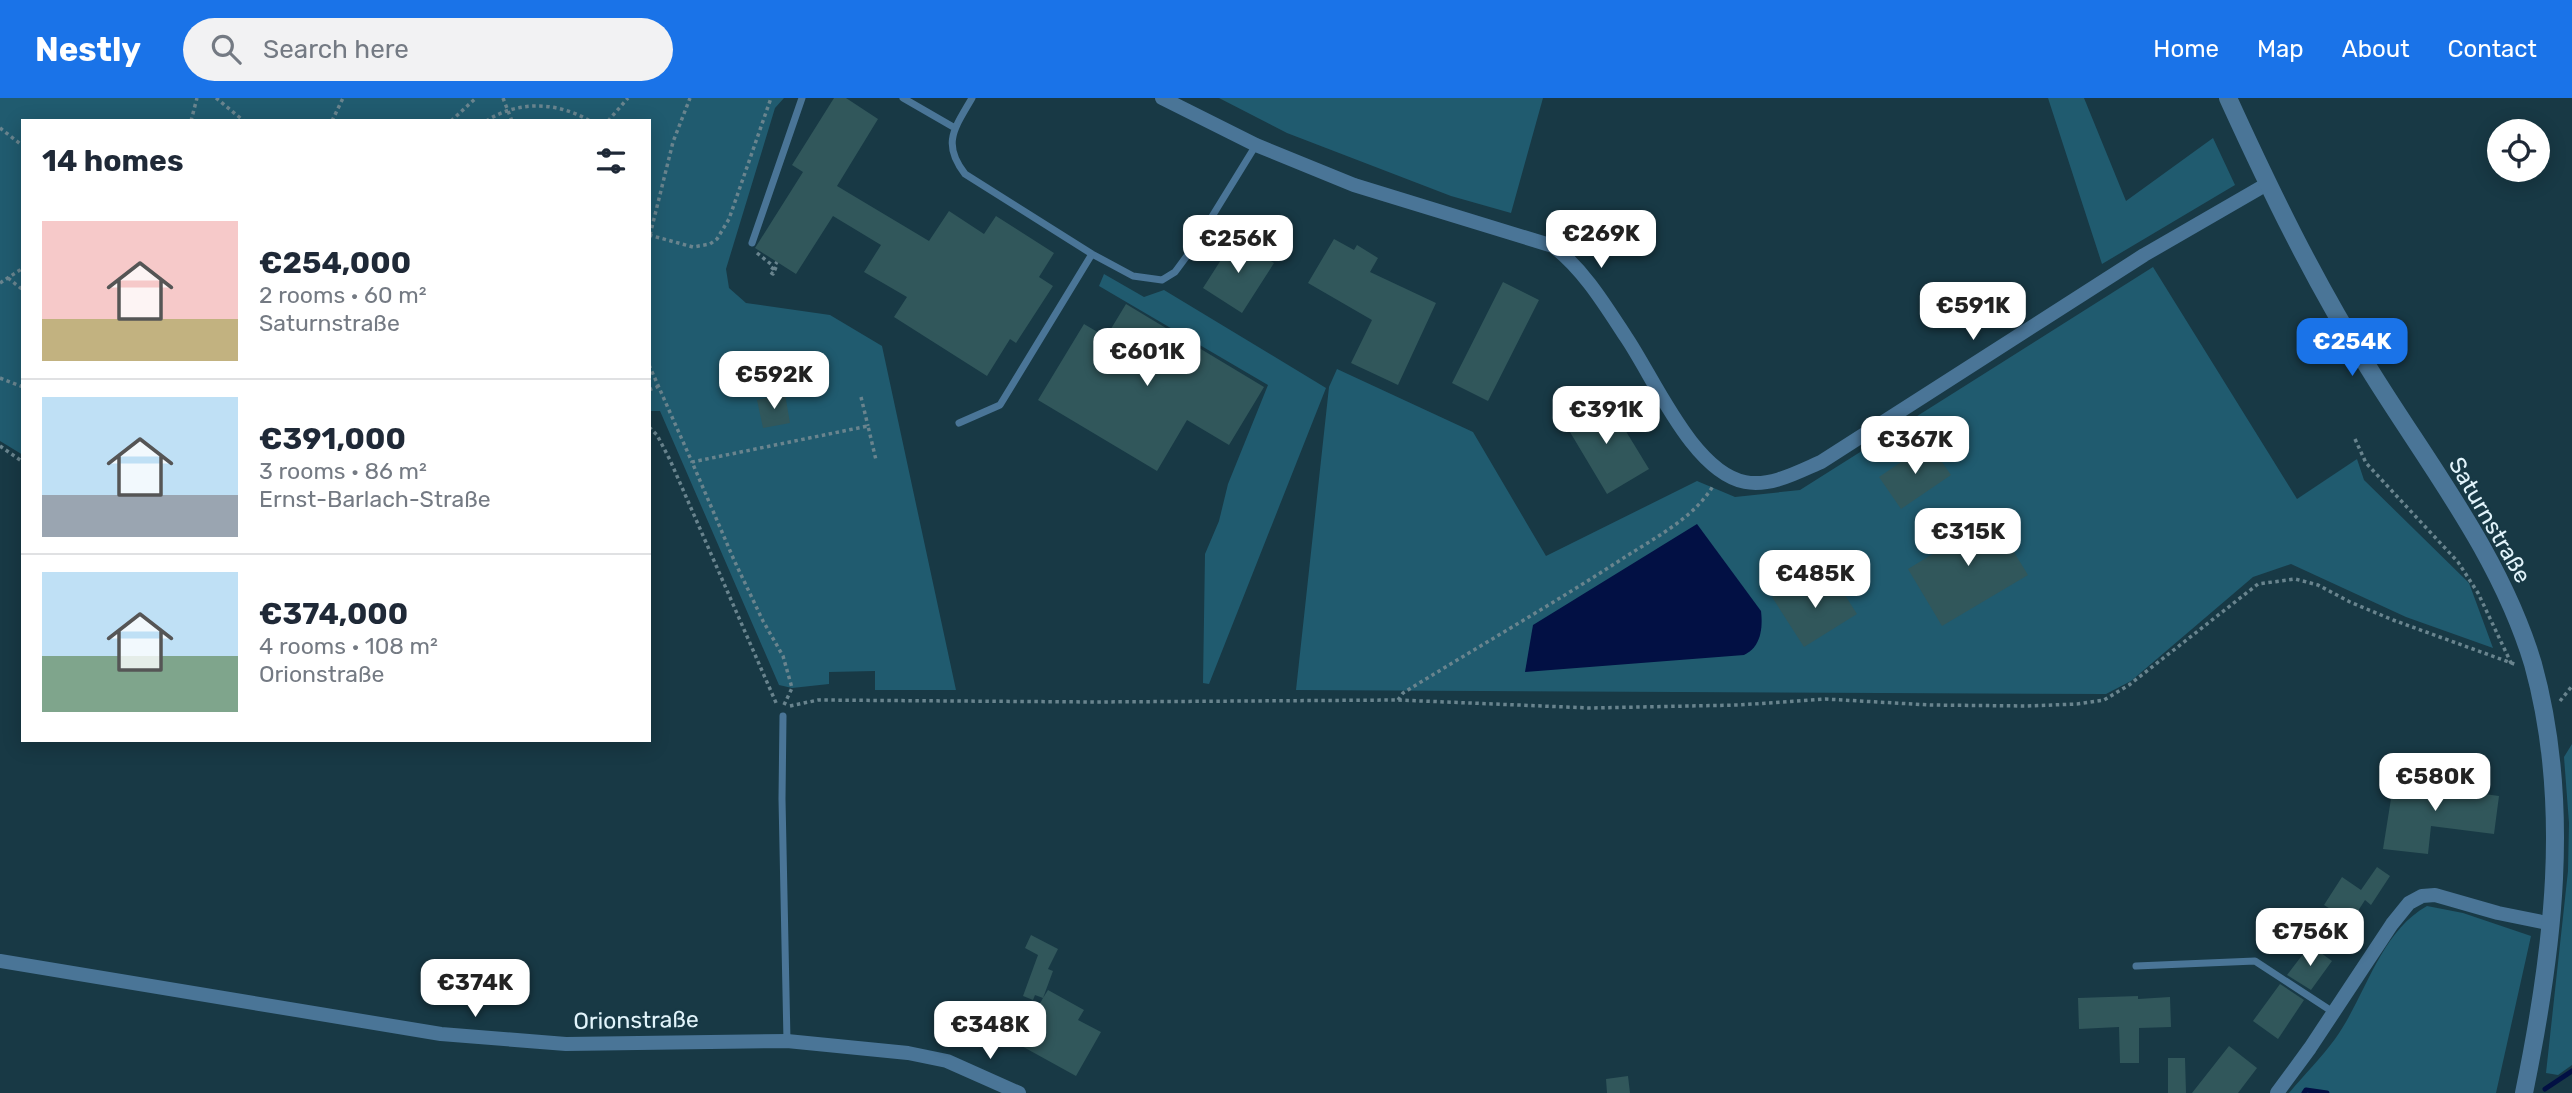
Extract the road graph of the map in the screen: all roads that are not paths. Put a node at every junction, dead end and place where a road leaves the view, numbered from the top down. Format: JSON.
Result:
{"nodes":[{"id":1,"x":802,"y":98,"type":"edge"},
{"id":2,"x":903,"y":98,"type":"edge"},
{"id":3,"x":972,"y":98,"type":"edge"},
{"id":4,"x":1162,"y":98,"type":"edge"},
{"id":5,"x":2228,"y":98,"type":"edge"},
{"id":6,"x":955,"y":128,"type":"junction"},
{"id":7,"x":1256,"y":145,"type":"junction"},
{"id":8,"x":2267,"y":184,"type":"junction"},
{"id":9,"x":752,"y":243,"type":"dead end"},
{"id":10,"x":1092,"y":254,"type":"junction"},
{"id":11,"x":959,"y":422,"type":"dead end"},
{"id":12,"x":783,"y":716,"type":"road end"},
{"id":13,"x":2552,"y":924,"type":"junction"},
{"id":14,"x":0,"y":961,"type":"edge"},
{"id":15,"x":2136,"y":966,"type":"dead end"},
{"id":16,"x":2333,"y":1012,"type":"junction"},
{"id":17,"x":787,"y":1041,"type":"junction"},
{"id":18,"x":1019,"y":1093,"type":"edge"},
{"id":19,"x":2277,"y":1093,"type":"edge"},
{"id":20,"x":2524,"y":1093,"type":"edge"}],
"edges":[{"from":1,"to":9,"type":"lane"},
{"from":2,"to":6,"type":"lane"},
{"from":3,"to":6,"type":"lane"},
{"from":4,"to":7,"type":"street"},
{"from":5,"to":8,"type":"street","name":"Saturnstraße"},
{"from":6,"to":10,"type":"lane"},
{"from":7,"to":8,"type":"street"},
{"from":7,"to":10,"type":"lane"},
{"from":8,"to":13,"type":"street","name":"Saturnstraße"},
{"from":10,"to":11,"type":"lane"},
{"from":12,"to":17,"type":"lane"},
{"from":13,"to":16,"type":"street"},
{"from":13,"to":20,"type":"street","name":"Saturnstraße"},
{"from":14,"to":17,"type":"street","name":"Orionstraße"},
{"from":15,"to":16,"type":"lane"},
{"from":16,"to":19,"type":"street"},
{"from":17,"to":18,"type":"street","name":"Orionstraße"}]}
